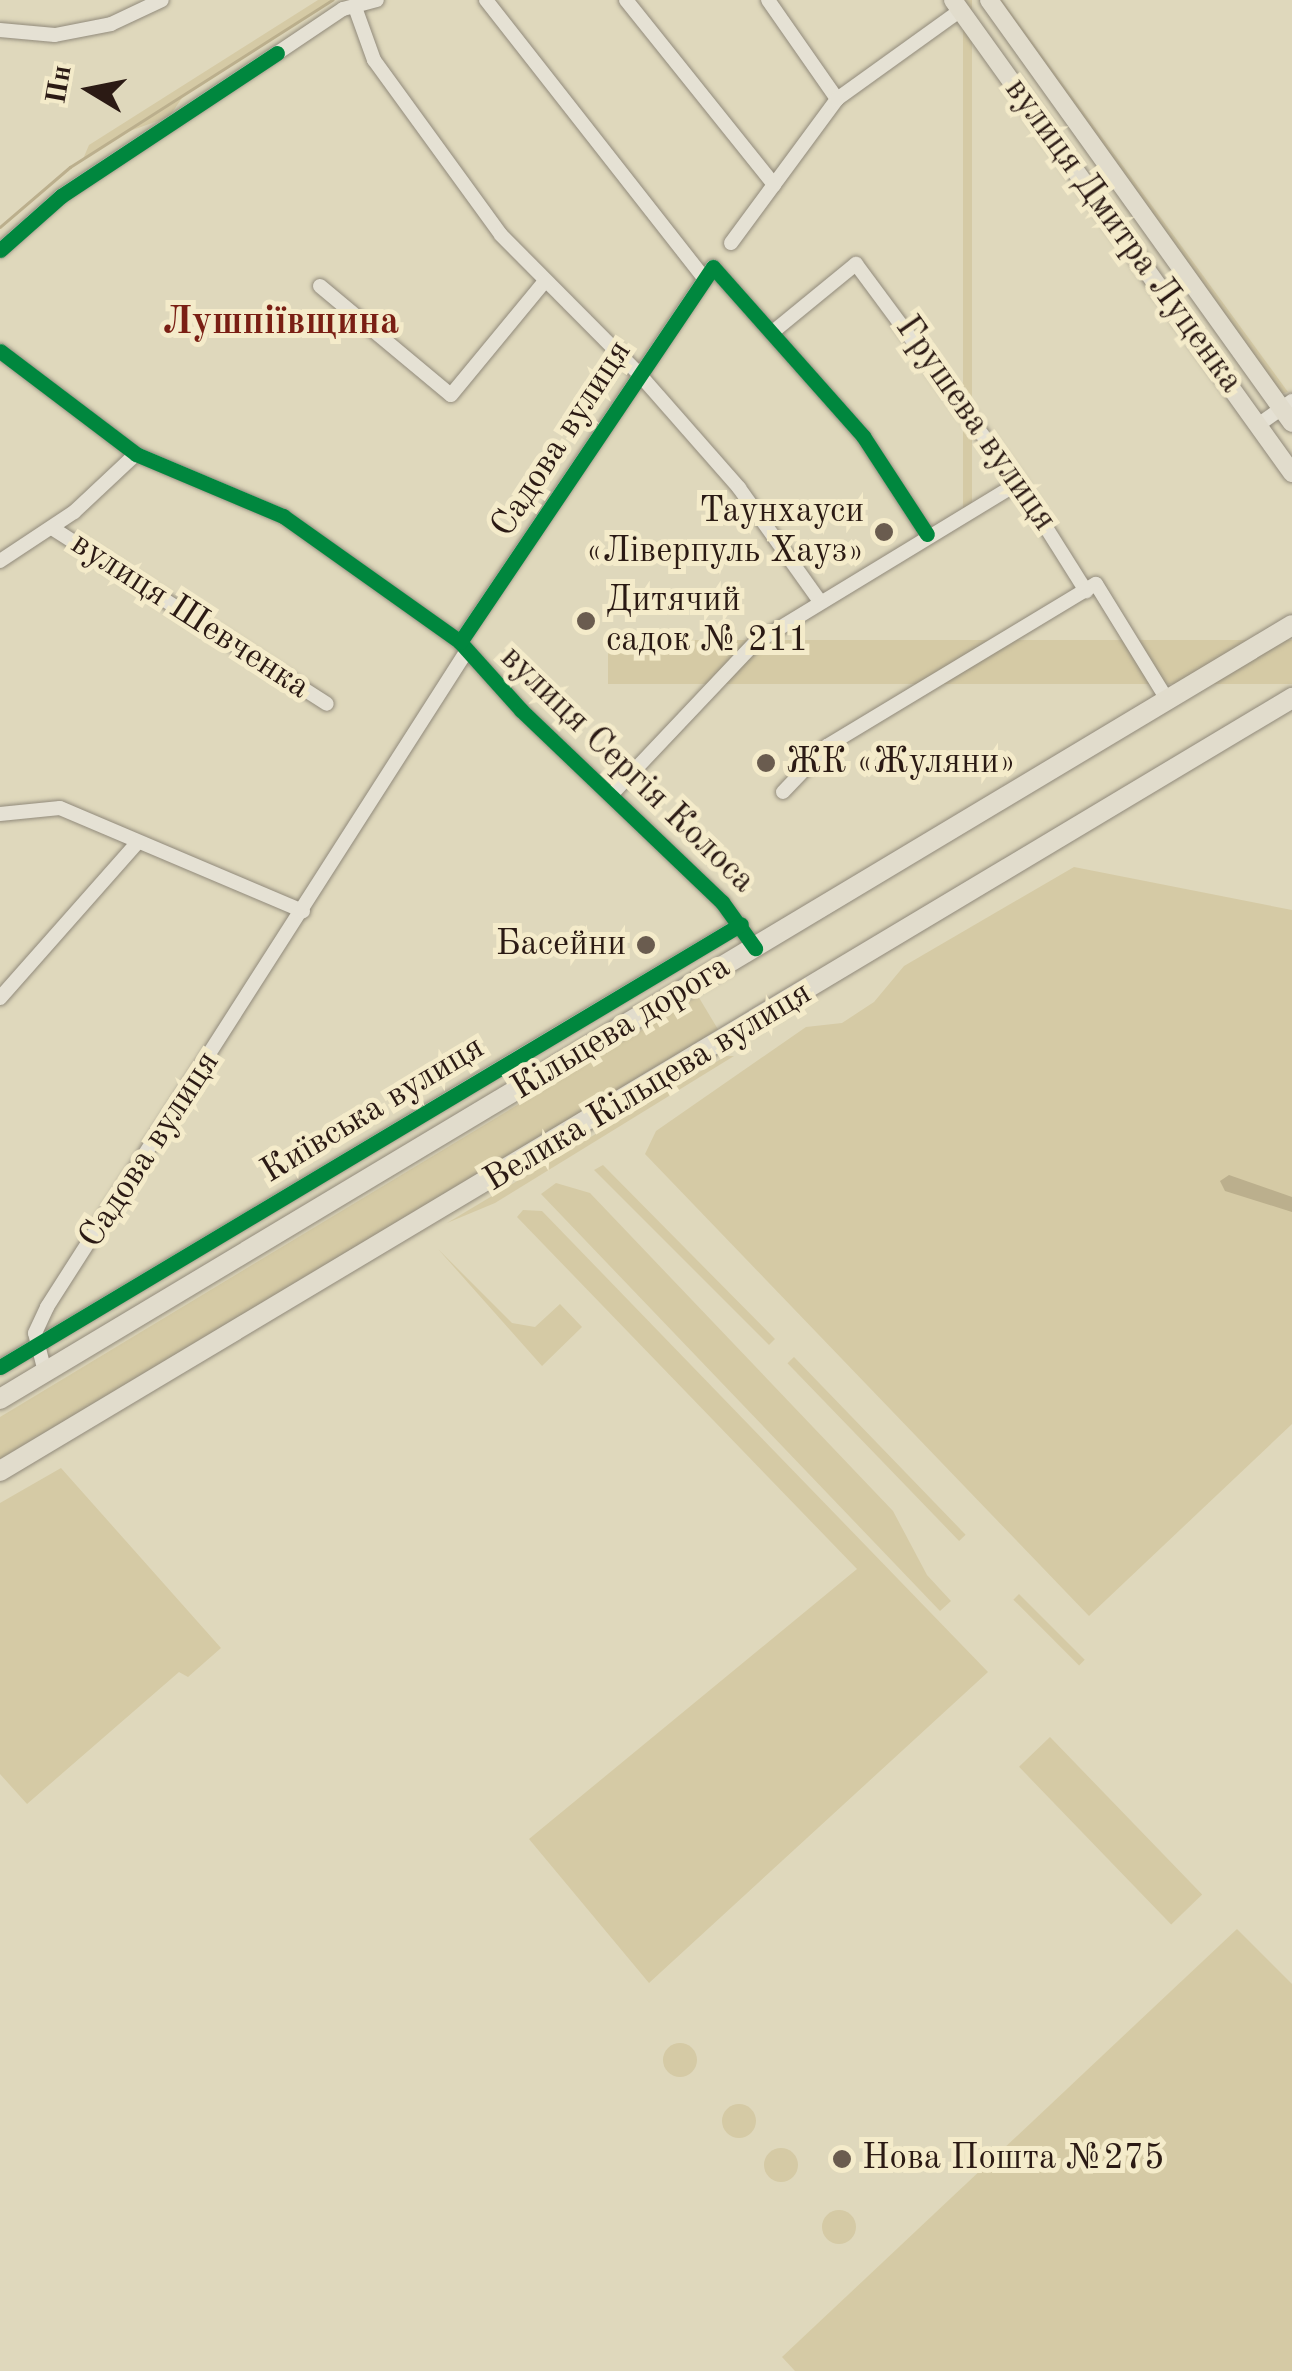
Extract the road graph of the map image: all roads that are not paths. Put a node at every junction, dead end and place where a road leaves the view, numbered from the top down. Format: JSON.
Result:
{"nodes":[{"id":1,"x":162,"y":0,"type":"edge"},
{"id":2,"x":378,"y":0,"type":"edge"},
{"id":3,"x":486,"y":0,"type":"edge"},
{"id":4,"x":626,"y":0,"type":"edge"},
{"id":5,"x":768,"y":0,"type":"edge"},
{"id":6,"x":988,"y":0,"type":"edge"},
{"id":7,"x":957,"y":5,"type":"edge"},
{"id":8,"x":356,"y":10,"type":"junction"},
{"id":9,"x":0,"y":30,"type":"edge"},
{"id":10,"x":837,"y":99,"type":"junction"},
{"id":11,"x":774,"y":185,"type":"junction"},
{"id":12,"x":731,"y":243,"type":"dead end"},
{"id":13,"x":0,"y":250,"type":"edge"},
{"id":14,"x":709,"y":273,"type":"junction"},
{"id":15,"x":544,"y":282,"type":"junction"},
{"id":16,"x":320,"y":286,"type":"dead end"},
{"id":17,"x":774,"y":331,"type":"junction"},
{"id":18,"x":0,"y":351,"type":"edge"},
{"id":19,"x":639,"y":374,"type":"junction"},
{"id":20,"x":1289,"y":411,"type":"edge"},
{"id":21,"x":1258,"y":425,"type":"junction"},
{"id":22,"x":136,"y":454,"type":"junction"},
{"id":23,"x":1292,"y":473,"type":"edge"},
{"id":24,"x":1018,"y":483,"type":"junction"},
{"id":25,"x":52,"y":528,"type":"junction"},
{"id":26,"x":927,"y":534,"type":"junction"},
{"id":27,"x":0,"y":561,"type":"edge"},
{"id":28,"x":1091,"y":587,"type":"junction"},
{"id":29,"x":819,"y":600,"type":"junction"},
{"id":30,"x":1292,"y":625,"type":"edge"},
{"id":31,"x":462,"y":647,"type":"junction"},
{"id":32,"x":1292,"y":698,"type":"edge"},
{"id":33,"x":1168,"y":700,"type":"junction"},
{"id":34,"x":327,"y":704,"type":"dead end"},
{"id":35,"x":784,"y":792,"type":"dead end"},
{"id":36,"x":612,"y":794,"type":"junction"},
{"id":37,"x":0,"y":814,"type":"edge"},
{"id":38,"x":138,"y":842,"type":"junction"},
{"id":39,"x":303,"y":911,"type":"junction"},
{"id":40,"x":741,"y":924,"type":"junction"},
{"id":41,"x":755,"y":948,"type":"junction"},
{"id":42,"x":0,"y":998,"type":"edge"},
{"id":43,"x":36,"y":1345,"type":"junction"},
{"id":44,"x":0,"y":1367,"type":"edge"},
{"id":45,"x":45,"y":1372,"type":"junction"},
{"id":46,"x":0,"y":1398,"type":"edge"},
{"id":47,"x":0,"y":1471,"type":"edge"}],
"edges":[{"from":1,"to":9,"type":"street"},
{"from":2,"to":8,"type":"street"},
{"from":3,"to":14,"type":"street"},
{"from":4,"to":11,"type":"street"},
{"from":5,"to":10,"type":"street"},
{"from":6,"to":20,"type":"main road","name":"вулиця Дмитра Луценка"},
{"from":7,"to":10,"type":"street"},
{"from":7,"to":21,"type":"main road","name":"вулиця Дмитра Луценка"},
{"from":8,"to":13,"type":"street"},
{"from":8,"to":15,"type":"street"},
{"from":10,"to":11,"type":"street"},
{"from":11,"to":12,"type":"street"},
{"from":14,"to":17,"type":"street"},
{"from":14,"to":19,"type":"street","name":"Садова вулиця"},
{"from":15,"to":16,"type":"street"},
{"from":15,"to":19,"type":"street"},
{"from":17,"to":24,"type":"street","name":"Грушева вулиця"},
{"from":17,"to":26,"type":"street"},
{"from":18,"to":22,"type":"street","name":"вулиця Сергія Колоса"},
{"from":19,"to":29,"type":"street"},
{"from":19,"to":31,"type":"street","name":"Садова вулиця"},
{"from":20,"to":21,"type":"street"},
{"from":21,"to":23,"type":"main road","name":"вулиця Дмитра Луценка"},
{"from":22,"to":25,"type":"street","name":"вулиця Шевченка"},
{"from":22,"to":31,"type":"street","name":"вулиця Сергія Колоса"},
{"from":24,"to":26,"type":"street"},
{"from":24,"to":28,"type":"street","name":"Грушева вулиця"},
{"from":25,"to":27,"type":"street","name":"вулиця Шевченка"},
{"from":25,"to":34,"type":"street","name":"вулиця Шевченка"},
{"from":26,"to":29,"type":"street"},
{"from":28,"to":33,"type":"street","name":"Грушева вулиця"},
{"from":28,"to":35,"type":"street"},
{"from":29,"to":36,"type":"street"},
{"from":30,"to":33,"type":"highway","name":"Кільцева дорога"},
{"from":31,"to":36,"type":"street","name":"вулиця Сергія Колоса"},
{"from":31,"to":39,"type":"street","name":"Садова вулиця"},
{"from":32,"to":47,"type":"highway","name":"Велика Кільцева вулиця"},
{"from":33,"to":41,"type":"highway","name":"Кільцева дорога"},
{"from":36,"to":40,"type":"street","name":"вулиця Сергія Колоса"},
{"from":37,"to":38,"type":"street"},
{"from":38,"to":39,"type":"street"},
{"from":38,"to":42,"type":"street"},
{"from":39,"to":43,"type":"street","name":"Садова вулиця"},
{"from":40,"to":41,"type":"street","name":"вулиця Сергія Колоса"},
{"from":40,"to":43,"type":"street","name":"Київська вулиця"},
{"from":41,"to":45,"type":"highway","name":"Кільцева дорога"},
{"from":43,"to":44,"type":"street"},
{"from":43,"to":45,"type":"street"},
{"from":45,"to":46,"type":"highway","name":"Кільцева дорога"}]}
